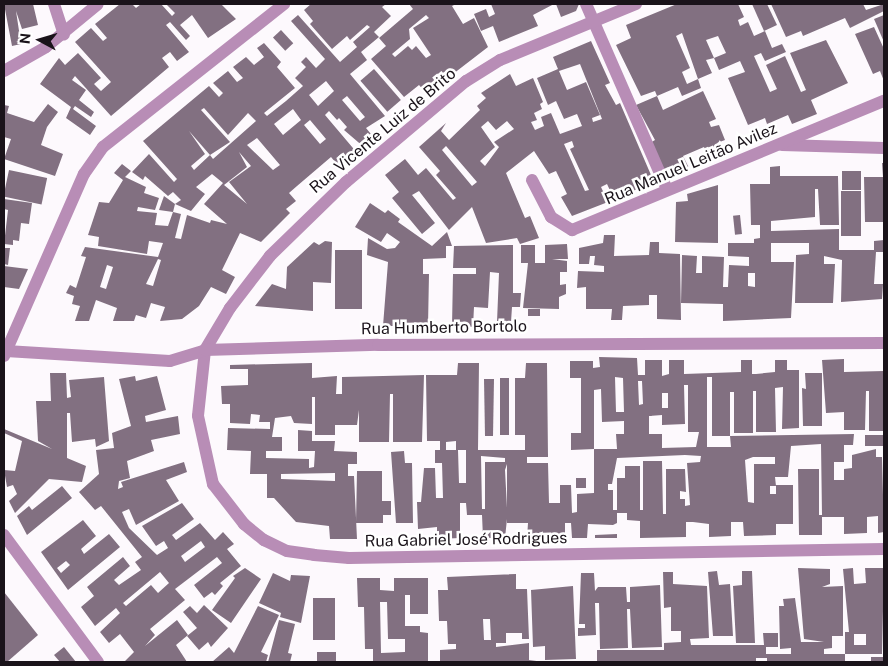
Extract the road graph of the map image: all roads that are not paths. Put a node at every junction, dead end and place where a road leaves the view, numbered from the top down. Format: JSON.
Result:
{"nodes":[{"id":1,"x":54,"y":4,"type":"edge"},
{"id":2,"x":98,"y":4,"type":"edge"},
{"id":3,"x":284,"y":4,"type":"edge"},
{"id":4,"x":586,"y":4,"type":"edge"},
{"id":5,"x":636,"y":4,"type":"edge"},
{"id":6,"x":592,"y":21,"type":"junction"},
{"id":7,"x":64,"y":34,"type":"junction"},
{"id":8,"x":4,"y":70,"type":"edge"},
{"id":9,"x":884,"y":101,"type":"edge"},
{"id":10,"x":778,"y":145,"type":"junction"},
{"id":11,"x":884,"y":148,"type":"edge"},
{"id":12,"x":532,"y":180,"type":"dead end"},
{"id":13,"x":667,"y":189,"type":"junction"},
{"id":14,"x":884,"y":342,"type":"edge"},
{"id":15,"x":204,"y":350,"type":"junction"},
{"id":16,"x":5,"y":353,"type":"edge"},
{"id":17,"x":4,"y":535,"type":"edge"},
{"id":18,"x":884,"y":549,"type":"edge"},
{"id":19,"x":98,"y":662,"type":"edge"}],
"edges":[{"from":1,"to":7,"type":"street"},
{"from":2,"to":7,"type":"street"},
{"from":3,"to":16,"type":"street"},
{"from":4,"to":6,"type":"street"},
{"from":5,"to":6,"type":"street","name":"Rua Vicente Luiz de Brito"},
{"from":6,"to":13,"type":"street"},
{"from":6,"to":15,"type":"street","name":"Rua Vicente Luiz de Brito"},
{"from":7,"to":8,"type":"street"},
{"from":9,"to":10,"type":"street","name":"Rua Manuel Leitão Avilez"},
{"from":10,"to":11,"type":"street"},
{"from":10,"to":13,"type":"street","name":"Rua Manuel Leitão Avilez"},
{"from":12,"to":13,"type":"street","name":"Rua Manuel Leitão Avilez"},
{"from":14,"to":15,"type":"street","name":"Rua Humberto Bortolo"},
{"from":15,"to":16,"type":"street","name":"Rua Humberto Bortolo"},
{"from":15,"to":18,"type":"street","name":"Rua Gabriel José Rodrigues"},
{"from":17,"to":19,"type":"street"}]}
